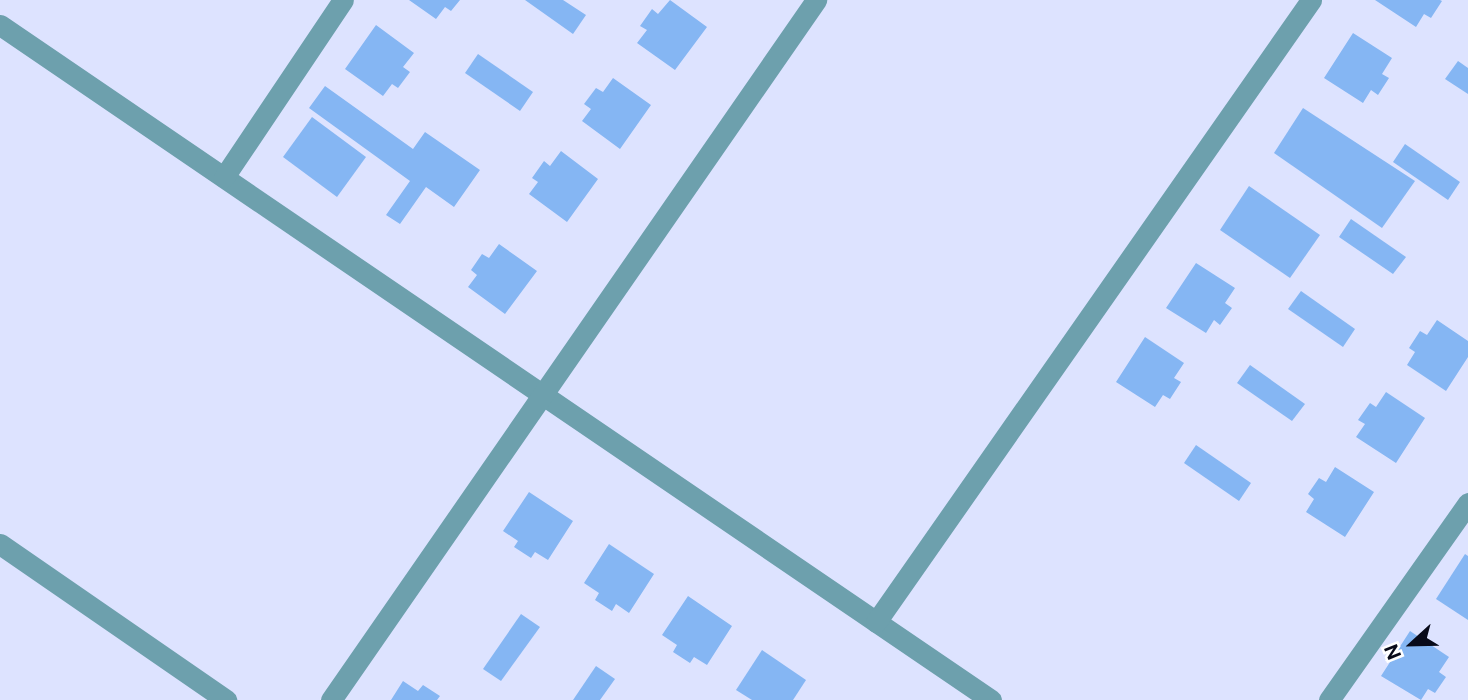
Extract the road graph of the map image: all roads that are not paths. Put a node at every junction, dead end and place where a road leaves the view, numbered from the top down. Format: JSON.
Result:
{"nodes":[{"id":1,"x":344,"y":0,"type":"edge"},
{"id":2,"x":816,"y":0,"type":"edge"},
{"id":3,"x":1311,"y":0,"type":"edge"},
{"id":4,"x":0,"y":24,"type":"edge"},
{"id":5,"x":224,"y":177,"type":"junction"},
{"id":6,"x":542,"y":394,"type":"junction"},
{"id":7,"x":1468,"y":503,"type":"edge"},
{"id":8,"x":0,"y":544,"type":"edge"},
{"id":9,"x":876,"y":622,"type":"junction"},
{"id":10,"x":226,"y":700,"type":"edge"},
{"id":11,"x":331,"y":700,"type":"edge"},
{"id":12,"x":991,"y":700,"type":"edge"},
{"id":13,"x":1329,"y":700,"type":"edge"}],
"edges":[{"from":1,"to":5,"type":"street"},
{"from":2,"to":6,"type":"street"},
{"from":3,"to":9,"type":"street"},
{"from":4,"to":5,"type":"street"},
{"from":5,"to":6,"type":"street"},
{"from":6,"to":9,"type":"street"},
{"from":6,"to":11,"type":"street"},
{"from":7,"to":13,"type":"street"},
{"from":8,"to":10,"type":"street"},
{"from":9,"to":12,"type":"street"}]}
